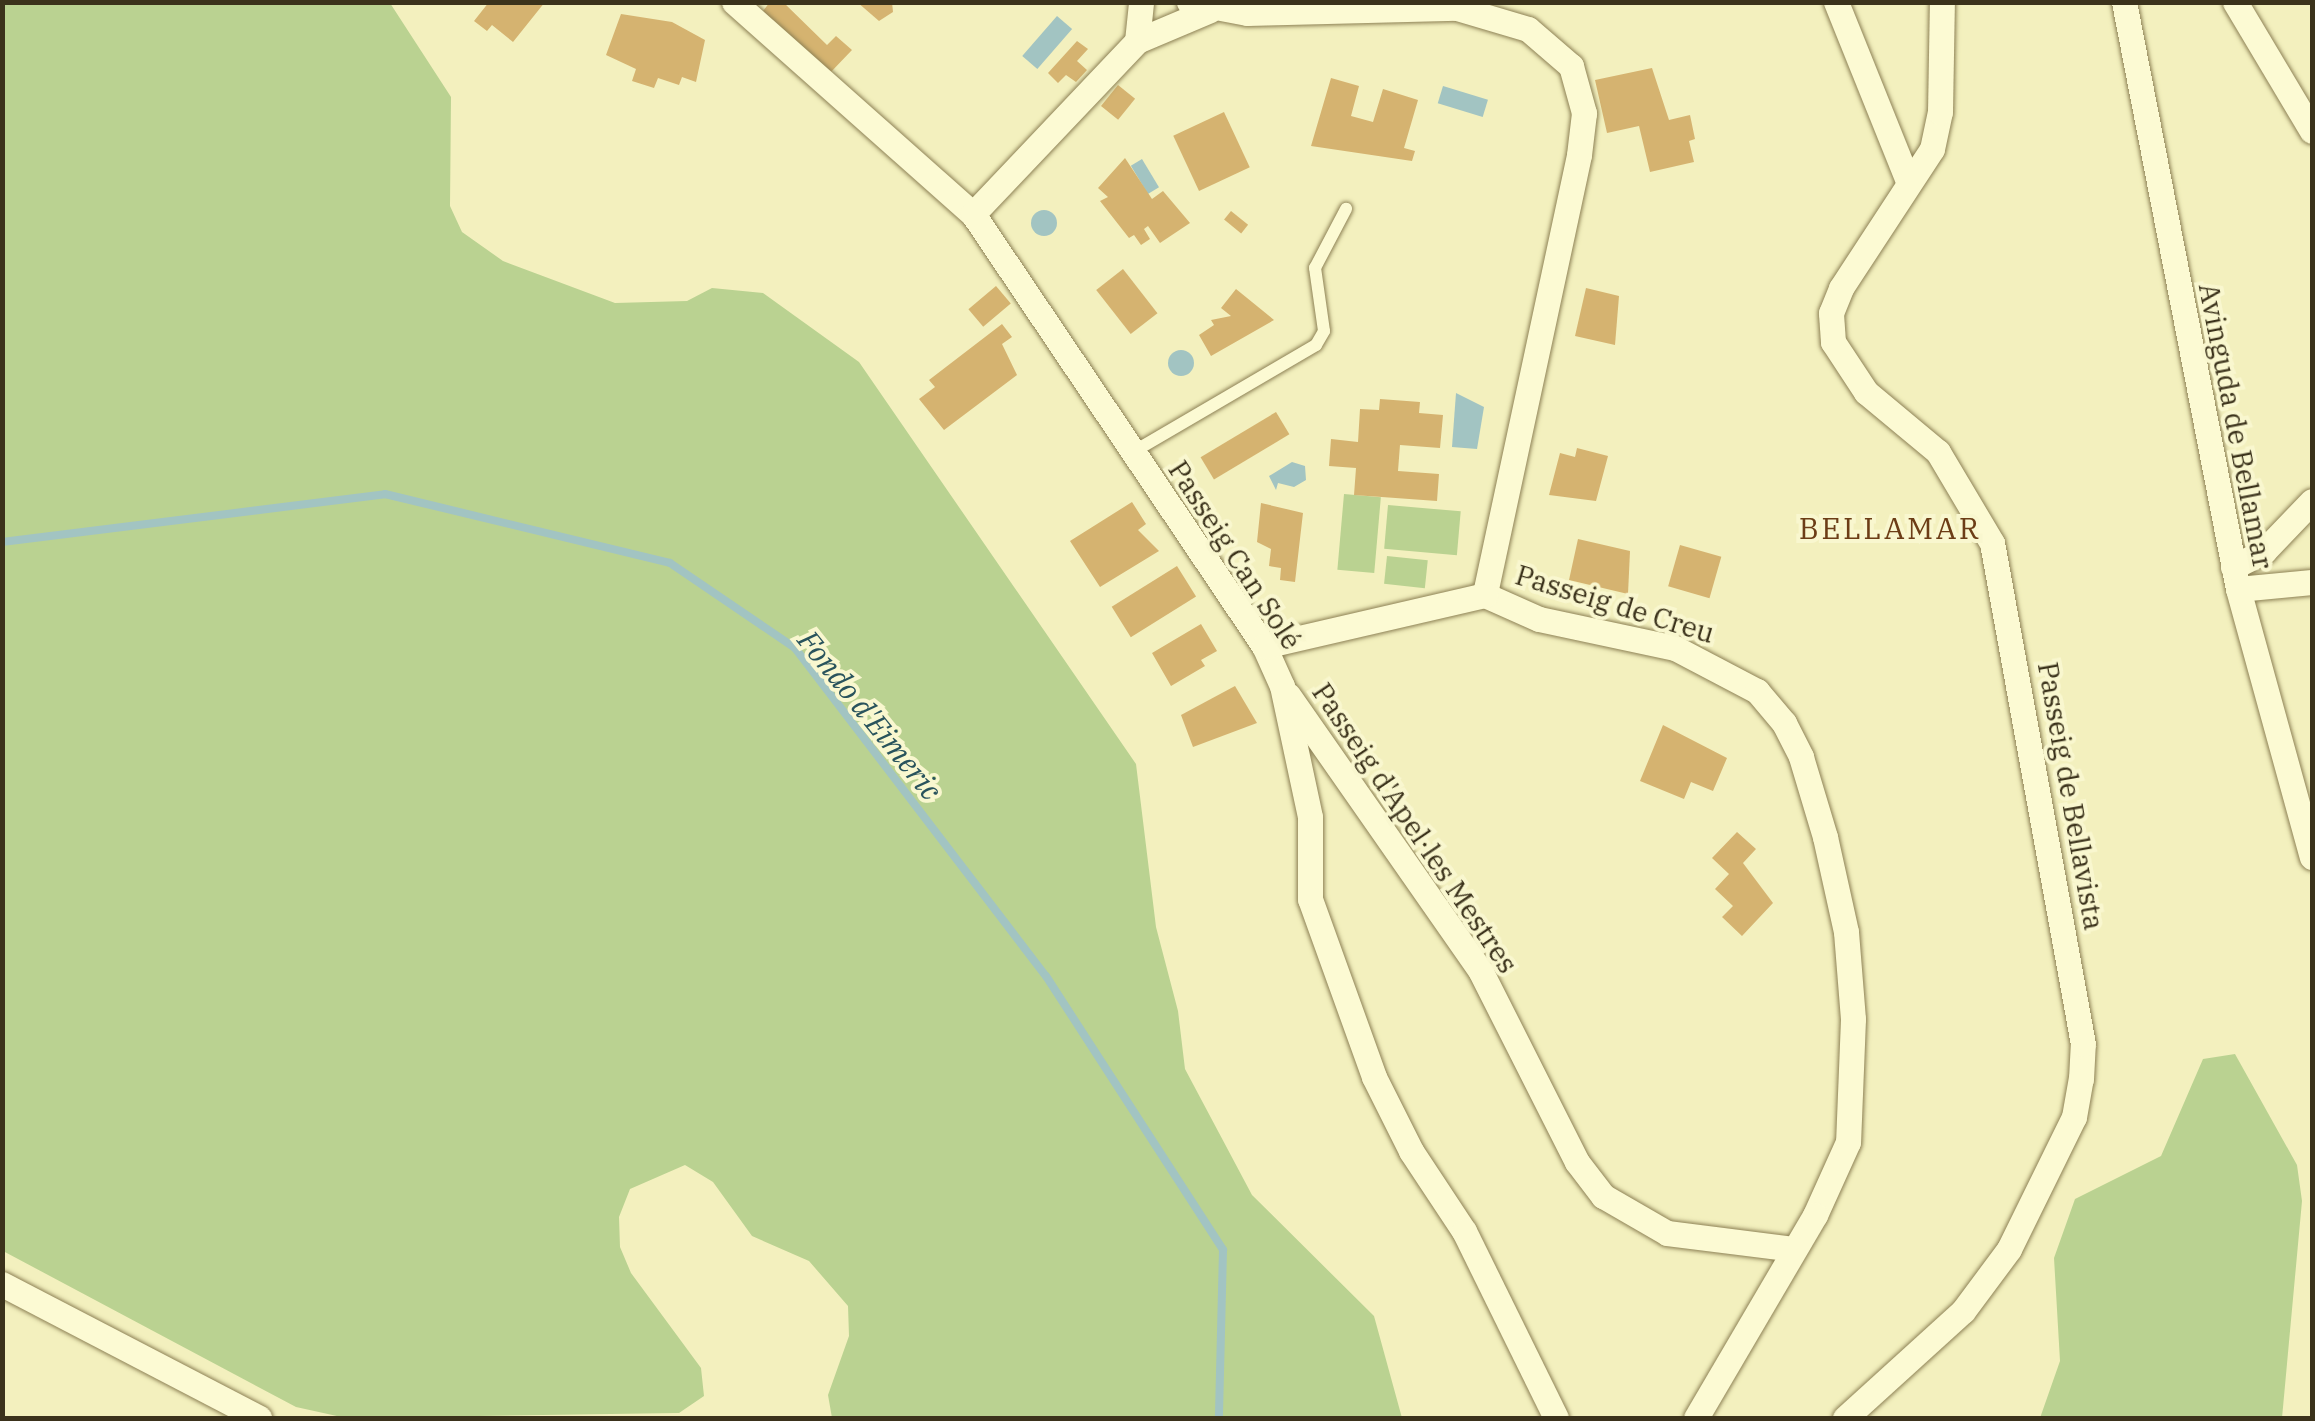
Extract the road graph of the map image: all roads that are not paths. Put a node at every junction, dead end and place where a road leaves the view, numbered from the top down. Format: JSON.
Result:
{"nodes":[{"id":1,"x":734,"y":2,"type":"edge"},
{"id":2,"x":1141,"y":2,"type":"edge"},
{"id":3,"x":1836,"y":2,"type":"edge"},
{"id":4,"x":1942,"y":2,"type":"edge"},
{"id":5,"x":2124,"y":2,"type":"edge"},
{"id":6,"x":2235,"y":2,"type":"edge"},
{"id":7,"x":1200,"y":6,"type":"edge"},
{"id":8,"x":1137,"y":41,"type":"junction"},
{"id":9,"x":2312,"y":131,"type":"edge"},
{"id":10,"x":1908,"y":181,"type":"junction"},
{"id":11,"x":1346,"y":209,"type":"dead end"},
{"id":12,"x":973,"y":214,"type":"junction"},
{"id":13,"x":1133,"y":452,"type":"junction"},
{"id":14,"x":2312,"y":501,"type":"edge"},
{"id":15,"x":2236,"y":578,"type":"junction"},
{"id":16,"x":2312,"y":582,"type":"edge"},
{"id":17,"x":1485,"y":595,"type":"junction"},
{"id":18,"x":1264,"y":646,"type":"junction"},
{"id":19,"x":1282,"y":686,"type":"junction"},
{"id":20,"x":2312,"y":856,"type":"edge"},
{"id":21,"x":1793,"y":1249,"type":"junction"},
{"id":22,"x":2,"y":1284,"type":"edge"},
{"id":23,"x":259,"y":1418,"type":"edge"},
{"id":24,"x":1556,"y":1418,"type":"edge"},
{"id":25,"x":1696,"y":1418,"type":"edge"},
{"id":26,"x":1845,"y":1418,"type":"edge"}],
"edges":[{"from":1,"to":12,"type":"street","name":"Passeig Can Solé"},
{"from":2,"to":8,"type":"street"},
{"from":3,"to":10,"type":"street"},
{"from":4,"to":10,"type":"street","name":"Passeig de Bellavista"},
{"from":5,"to":15,"type":"street","name":"Avinguda de Bellamar"},
{"from":6,"to":9,"type":"street"},
{"from":7,"to":8,"type":"street"},
{"from":7,"to":17,"type":"street","name":"Passeig de Creu"},
{"from":8,"to":12,"type":"street"},
{"from":10,"to":26,"type":"street","name":"Passeig de Bellavista"},
{"from":11,"to":13,"type":"lane"},
{"from":12,"to":13,"type":"street","name":"Passeig Can Solé"},
{"from":13,"to":18,"type":"street","name":"Passeig Can Solé"},
{"from":14,"to":15,"type":"street"},
{"from":15,"to":16,"type":"street"},
{"from":15,"to":20,"type":"street","name":"Avinguda de Bellamar"},
{"from":17,"to":18,"type":"street"},
{"from":17,"to":21,"type":"street","name":"Passeig de Creu"},
{"from":18,"to":19,"type":"street","name":"Passeig Can Solé"},
{"from":19,"to":21,"type":"street","name":"Passeig d'Apel·les Mestres"},
{"from":19,"to":24,"type":"street","name":"Passeig Can Solé"},
{"from":21,"to":25,"type":"street","name":"Passeig de Creu"},
{"from":22,"to":23,"type":"street"}]}
